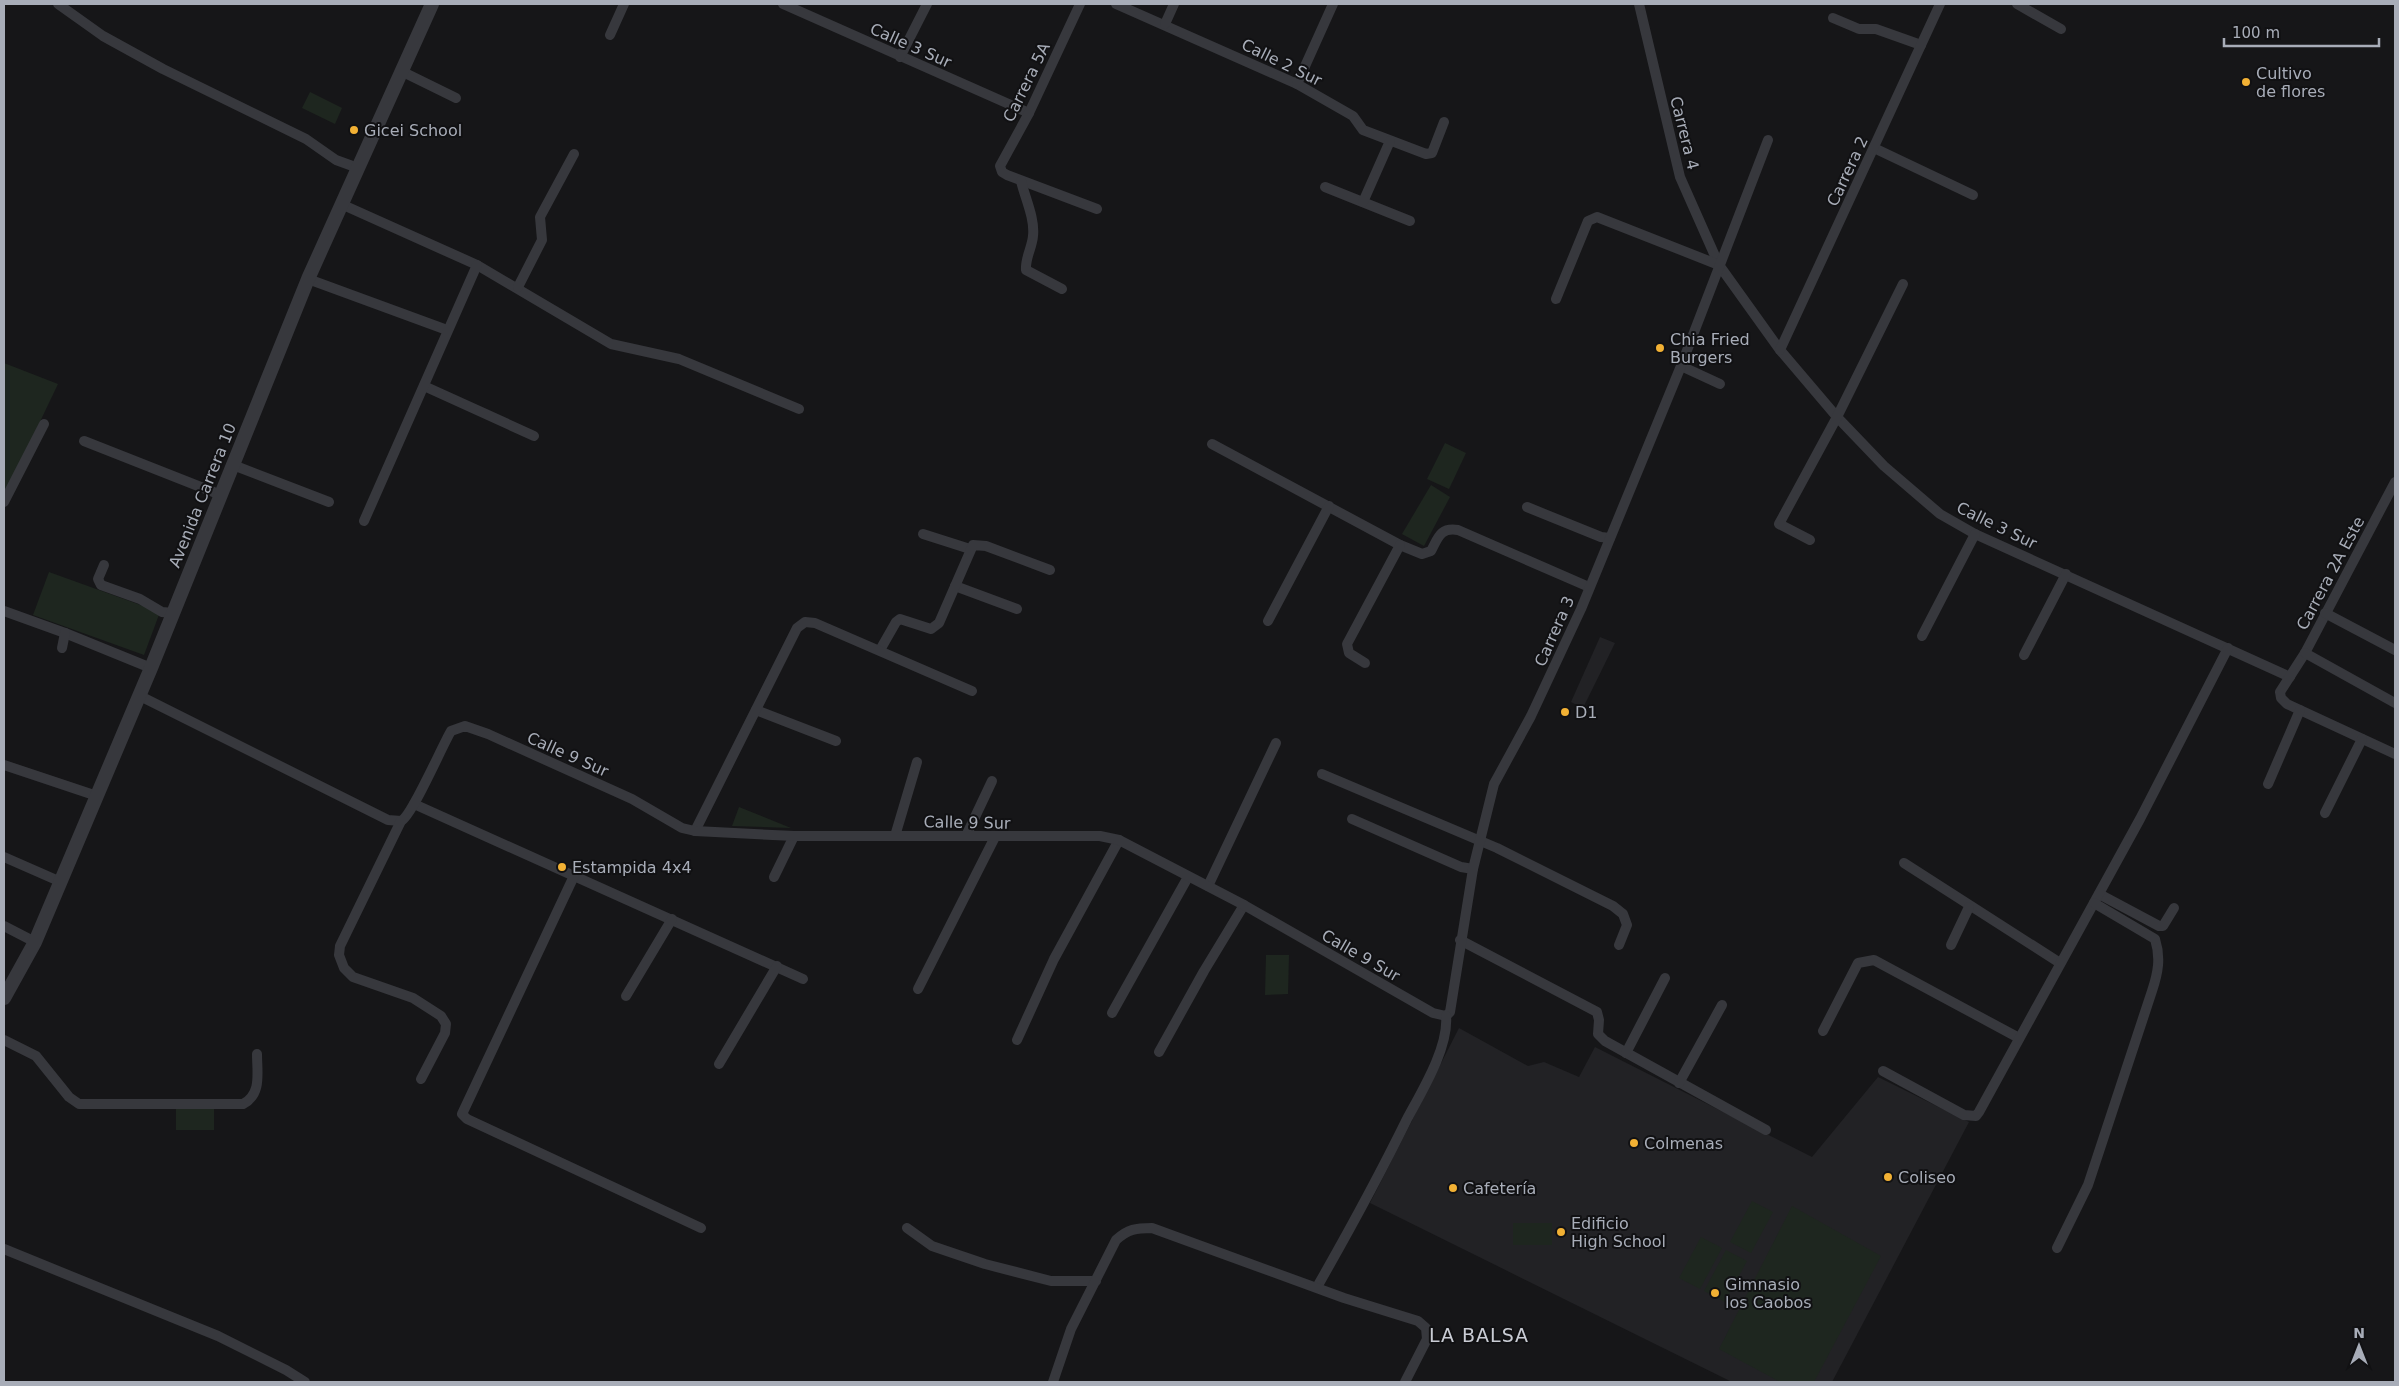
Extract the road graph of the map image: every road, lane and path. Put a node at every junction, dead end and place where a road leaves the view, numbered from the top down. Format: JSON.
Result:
{"nodes":[{"id":1,"x":58,"y":4,"type":"edge"},
{"id":2,"x":432,"y":4,"type":"edge"},
{"id":3,"x":624,"y":4,"type":"edge"},
{"id":4,"x":783,"y":4,"type":"edge"},
{"id":5,"x":928,"y":4,"type":"edge"},
{"id":6,"x":1080,"y":4,"type":"edge"},
{"id":7,"x":1116,"y":4,"type":"edge"},
{"id":8,"x":1174,"y":4,"type":"edge"},
{"id":9,"x":1333,"y":4,"type":"edge"},
{"id":10,"x":1639,"y":4,"type":"edge"},
{"id":11,"x":1940,"y":4,"type":"edge"},
{"id":12,"x":2017,"y":4,"type":"edge"},
{"id":13,"x":1833,"y":18,"type":"dead end"},
{"id":14,"x":1165,"y":24,"type":"junction"},
{"id":15,"x":2061,"y":29,"type":"dead end"},
{"id":16,"x":610,"y":34,"type":"dead end"},
{"id":17,"x":1921,"y":46,"type":"junction"},
{"id":18,"x":900,"y":57,"type":"junction"},
{"id":19,"x":401,"y":72,"type":"junction"},
{"id":20,"x":1297,"y":84,"type":"junction"},
{"id":21,"x":456,"y":98,"type":"dead end"},
{"id":22,"x":1028,"y":113,"type":"junction"},
{"id":23,"x":1444,"y":122,"type":"dead end"},
{"id":24,"x":1768,"y":140,"type":"dead end"},
{"id":25,"x":1390,"y":141,"type":"junction"},
{"id":26,"x":1874,"y":148,"type":"junction"},
{"id":27,"x":574,"y":154,"type":"dead end"},
{"id":28,"x":358,"y":168,"type":"junction"},
{"id":29,"x":1021,"y":181,"type":"junction"},
{"id":30,"x":1325,"y":187,"type":"dead end"},
{"id":31,"x":1973,"y":195,"type":"dead end"},
{"id":32,"x":1362,"y":202,"type":"junction"},
{"id":33,"x":341,"y":204,"type":"junction"},
{"id":34,"x":1097,"y":209,"type":"dead end"},
{"id":35,"x":1410,"y":221,"type":"dead end"},
{"id":36,"x":478,"y":265,"type":"junction"},
{"id":37,"x":1719,"y":265,"type":"junction"},
{"id":38,"x":308,"y":279,"type":"junction"},
{"id":39,"x":1903,"y":284,"type":"dead end"},
{"id":40,"x":518,"y":287,"type":"junction"},
{"id":41,"x":1062,"y":289,"type":"dead end"},
{"id":42,"x":1556,"y":298,"type":"dead end"},
{"id":43,"x":447,"y":330,"type":"junction"},
{"id":44,"x":1780,"y":350,"type":"junction"},
{"id":45,"x":1681,"y":366,"type":"junction"},
{"id":46,"x":1720,"y":384,"type":"dead end"},
{"id":47,"x":424,"y":386,"type":"junction"},
{"id":48,"x":799,"y":409,"type":"dead end"},
{"id":49,"x":1837,"y":417,"type":"junction"},
{"id":50,"x":44,"y":424,"type":"dead end"},
{"id":51,"x":534,"y":436,"type":"dead end"},
{"id":52,"x":84,"y":441,"type":"dead end"},
{"id":53,"x":1212,"y":444,"type":"dead end"},
{"id":54,"x":233,"y":466,"type":"junction"},
{"id":55,"x":2395,"y":482,"type":"edge"},
{"id":56,"x":221,"y":495,"type":"junction"},
{"id":57,"x":4,"y":502,"type":"edge"},
{"id":58,"x":329,"y":502,"type":"dead end"},
{"id":59,"x":1329,"y":506,"type":"junction"},
{"id":60,"x":1527,"y":507,"type":"dead end"},
{"id":61,"x":364,"y":521,"type":"dead end"},
{"id":62,"x":923,"y":534,"type":"dead end"},
{"id":63,"x":1975,"y":534,"type":"junction"},
{"id":64,"x":1610,"y":538,"type":"junction"},
{"id":65,"x":1810,"y":540,"type":"dead end"},
{"id":66,"x":1400,"y":545,"type":"junction"},
{"id":67,"x":970,"y":550,"type":"junction"},
{"id":68,"x":104,"y":565,"type":"dead end"},
{"id":69,"x":1050,"y":570,"type":"dead end"},
{"id":70,"x":2066,"y":574,"type":"junction"},
{"id":71,"x":955,"y":586,"type":"junction"},
{"id":72,"x":1589,"y":587,"type":"junction"},
{"id":73,"x":1017,"y":609,"type":"dead end"},
{"id":74,"x":4,"y":611,"type":"edge"},
{"id":75,"x":173,"y":613,"type":"junction"},
{"id":76,"x":2325,"y":613,"type":"junction"},
{"id":77,"x":1268,"y":621,"type":"dead end"},
{"id":78,"x":65,"y":633,"type":"junction"},
{"id":79,"x":1922,"y":636,"type":"dead end"},
{"id":80,"x":62,"y":648,"type":"dead end"},
{"id":81,"x":2228,"y":648,"type":"junction"},
{"id":82,"x":880,"y":650,"type":"junction"},
{"id":83,"x":2395,"y":650,"type":"edge"},
{"id":84,"x":2305,"y":653,"type":"junction"},
{"id":85,"x":2024,"y":655,"type":"dead end"},
{"id":86,"x":1365,"y":663,"type":"dead end"},
{"id":87,"x":151,"y":668,"type":"junction"},
{"id":88,"x":2290,"y":677,"type":"junction"},
{"id":89,"x":972,"y":691,"type":"dead end"},
{"id":90,"x":140,"y":696,"type":"junction"},
{"id":91,"x":2395,"y":703,"type":"edge"},
{"id":92,"x":756,"y":710,"type":"junction"},
{"id":93,"x":2300,"y":710,"type":"junction"},
{"id":94,"x":2362,"y":740,"type":"junction"},
{"id":95,"x":836,"y":741,"type":"dead end"},
{"id":96,"x":1276,"y":742,"type":"dead end"},
{"id":97,"x":2395,"y":754,"type":"edge"},
{"id":98,"x":917,"y":762,"type":"dead end"},
{"id":99,"x":4,"y":765,"type":"edge"},
{"id":100,"x":1322,"y":774,"type":"dead end"},
{"id":101,"x":992,"y":781,"type":"dead end"},
{"id":102,"x":2268,"y":784,"type":"dead end"},
{"id":103,"x":97,"y":796,"type":"junction"},
{"id":104,"x":414,"y":804,"type":"junction"},
{"id":105,"x":2325,"y":813,"type":"dead end"},
{"id":106,"x":1352,"y":819,"type":"dead end"},
{"id":107,"x":401,"y":820,"type":"junction"},
{"id":108,"x":695,"y":831,"type":"junction"},
{"id":109,"x":794,"y":836,"type":"junction"},
{"id":110,"x":895,"y":836,"type":"junction"},
{"id":111,"x":966,"y":836,"type":"junction"},
{"id":112,"x":995,"y":837,"type":"junction"},
{"id":113,"x":1119,"y":840,"type":"junction"},
{"id":114,"x":1480,"y":841,"type":"junction"},
{"id":115,"x":4,"y":857,"type":"edge"},
{"id":116,"x":1904,"y":863,"type":"dead end"},
{"id":117,"x":1473,"y":869,"type":"junction"},
{"id":118,"x":574,"y":876,"type":"junction"},
{"id":119,"x":774,"y":877,"type":"dead end"},
{"id":120,"x":1188,"y":877,"type":"junction"},
{"id":121,"x":61,"y":882,"type":"junction"},
{"id":122,"x":1208,"y":886,"type":"junction"},
{"id":123,"x":2096,"y":899,"type":"junction"},
{"id":124,"x":1244,"y":905,"type":"junction"},
{"id":125,"x":1970,"y":907,"type":"junction"},
{"id":126,"x":2174,"y":908,"type":"dead end"},
{"id":127,"x":672,"y":919,"type":"junction"},
{"id":128,"x":4,"y":926,"type":"edge"},
{"id":129,"x":1460,"y":940,"type":"junction"},
{"id":130,"x":35,"y":942,"type":"junction"},
{"id":131,"x":1619,"y":945,"type":"dead end"},
{"id":132,"x":1951,"y":945,"type":"dead end"},
{"id":133,"x":2060,"y":964,"type":"junction"},
{"id":134,"x":777,"y":966,"type":"junction"},
{"id":135,"x":803,"y":978,"type":"dead end"},
{"id":136,"x":1666,"y":978,"type":"dead end"},
{"id":137,"x":918,"y":989,"type":"dead end"},
{"id":138,"x":626,"y":996,"type":"dead end"},
{"id":139,"x":4,"y":998,"type":"edge"},
{"id":140,"x":1722,"y":1005,"type":"dead end"},
{"id":141,"x":1112,"y":1012,"type":"dead end"},
{"id":142,"x":1446,"y":1016,"type":"junction"},
{"id":143,"x":1823,"y":1031,"type":"dead end"},
{"id":144,"x":2019,"y":1038,"type":"junction"},
{"id":145,"x":4,"y":1040,"type":"edge"},
{"id":146,"x":1017,"y":1040,"type":"dead end"},
{"id":147,"x":1159,"y":1052,"type":"dead end"},
{"id":148,"x":1626,"y":1053,"type":"junction"},
{"id":149,"x":256,"y":1054,"type":"dead end"},
{"id":150,"x":719,"y":1064,"type":"dead end"},
{"id":151,"x":1883,"y":1071,"type":"dead end"},
{"id":152,"x":421,"y":1079,"type":"dead end"},
{"id":153,"x":1679,"y":1082,"type":"junction"},
{"id":154,"x":1766,"y":1130,"type":"dead end"},
{"id":155,"x":700,"y":1228,"type":"dead end"},
{"id":156,"x":907,"y":1228,"type":"dead end"},
{"id":157,"x":4,"y":1248,"type":"edge"},
{"id":158,"x":2057,"y":1248,"type":"dead end"},
{"id":159,"x":1096,"y":1281,"type":"junction"},
{"id":160,"x":1317,"y":1287,"type":"junction"},
{"id":161,"x":305,"y":1382,"type":"edge"},
{"id":162,"x":1053,"y":1382,"type":"edge"},
{"id":163,"x":1405,"y":1382,"type":"edge"}],
"edges":[{"from":1,"to":28,"type":"street"},
{"from":2,"to":19,"type":"street","name":"Avenida Carrera 10"},
{"from":3,"to":16,"type":"street"},
{"from":4,"to":18,"type":"street","name":"Calle 3 Sur"},
{"from":5,"to":18,"type":"street"},
{"from":6,"to":22,"type":"street","name":"Carrera 5A"},
{"from":7,"to":14,"type":"street","name":"Calle 2 Sur"},
{"from":8,"to":14,"type":"street"},
{"from":9,"to":20,"type":"street"},
{"from":10,"to":37,"type":"street","name":"Carrera 4"},
{"from":11,"to":17,"type":"street","name":"Carrera 2"},
{"from":12,"to":15,"type":"street"},
{"from":13,"to":17,"type":"street"},
{"from":14,"to":20,"type":"street","name":"Calle 2 Sur"},
{"from":17,"to":26,"type":"street","name":"Carrera 2"},
{"from":18,"to":22,"type":"street","name":"Calle 3 Sur"},
{"from":19,"to":21,"type":"street"},
{"from":19,"to":28,"type":"street","name":"Avenida Carrera 10"},
{"from":20,"to":25,"type":"street","name":"Calle 2 Sur"},
{"from":22,"to":29,"type":"street","name":"Carrera 5A"},
{"from":23,"to":25,"type":"street","name":"Calle 2 Sur"},
{"from":24,"to":37,"type":"street","name":"Carrera 3"},
{"from":25,"to":32,"type":"street"},
{"from":26,"to":31,"type":"street"},
{"from":26,"to":44,"type":"street","name":"Carrera 2"},
{"from":27,"to":40,"type":"street"},
{"from":28,"to":33,"type":"street","name":"Avenida Carrera 10"},
{"from":29,"to":34,"type":"street"},
{"from":29,"to":41,"type":"street"},
{"from":30,"to":32,"type":"street"},
{"from":32,"to":35,"type":"street"},
{"from":33,"to":36,"type":"street"},
{"from":33,"to":38,"type":"street","name":"Avenida Carrera 10"},
{"from":36,"to":40,"type":"street"},
{"from":36,"to":43,"type":"street"},
{"from":37,"to":42,"type":"street"},
{"from":37,"to":44,"type":"street","name":"Calle 3 Sur"},
{"from":37,"to":45,"type":"street","name":"Carrera 3"},
{"from":38,"to":43,"type":"street"},
{"from":38,"to":54,"type":"street","name":"Avenida Carrera 10"},
{"from":39,"to":49,"type":"street"},
{"from":40,"to":48,"type":"street"},
{"from":43,"to":47,"type":"street"},
{"from":44,"to":49,"type":"street","name":"Calle 3 Sur"},
{"from":45,"to":46,"type":"street"},
{"from":45,"to":64,"type":"street","name":"Carrera 3"},
{"from":47,"to":51,"type":"street"},
{"from":47,"to":61,"type":"street"},
{"from":49,"to":63,"type":"street","name":"Calle 3 Sur"},
{"from":49,"to":65,"type":"street"},
{"from":50,"to":57,"type":"street"},
{"from":52,"to":56,"type":"street"},
{"from":53,"to":59,"type":"street"},
{"from":54,"to":56,"type":"street","name":"Avenida Carrera 10"},
{"from":54,"to":58,"type":"street"},
{"from":55,"to":76,"type":"street","name":"Carrera 2A Este"},
{"from":56,"to":75,"type":"street","name":"Avenida Carrera 10"},
{"from":59,"to":66,"type":"street"},
{"from":59,"to":77,"type":"street"},
{"from":60,"to":64,"type":"street"},
{"from":62,"to":67,"type":"street"},
{"from":63,"to":70,"type":"street","name":"Calle 3 Sur"},
{"from":63,"to":79,"type":"street"},
{"from":64,"to":72,"type":"street","name":"Carrera 3"},
{"from":66,"to":72,"type":"street"},
{"from":66,"to":86,"type":"street"},
{"from":67,"to":69,"type":"street"},
{"from":67,"to":71,"type":"street"},
{"from":68,"to":75,"type":"street"},
{"from":70,"to":81,"type":"street","name":"Calle 3 Sur"},
{"from":70,"to":85,"type":"street"},
{"from":71,"to":73,"type":"street"},
{"from":71,"to":82,"type":"street"},
{"from":72,"to":114,"type":"street","name":"Carrera 3"},
{"from":74,"to":78,"type":"street"},
{"from":75,"to":87,"type":"street","name":"Avenida Carrera 10"},
{"from":76,"to":83,"type":"street"},
{"from":76,"to":84,"type":"street","name":"Carrera 2A Este"},
{"from":78,"to":80,"type":"street"},
{"from":78,"to":87,"type":"street"},
{"from":81,"to":88,"type":"street","name":"Calle 3 Sur"},
{"from":81,"to":123,"type":"street"},
{"from":82,"to":89,"type":"street"},
{"from":82,"to":92,"type":"street"},
{"from":84,"to":88,"type":"street","name":"Carrera 2A Este"},
{"from":84,"to":91,"type":"street"},
{"from":87,"to":90,"type":"street","name":"Avenida Carrera 10"},
{"from":88,"to":93,"type":"street","name":"Carrera 2A Este"},
{"from":90,"to":103,"type":"street","name":"Avenida Carrera 10"},
{"from":90,"to":107,"type":"street"},
{"from":92,"to":95,"type":"street"},
{"from":92,"to":108,"type":"street"},
{"from":93,"to":94,"type":"street"},
{"from":93,"to":102,"type":"street"},
{"from":94,"to":97,"type":"street"},
{"from":94,"to":105,"type":"street"},
{"from":96,"to":122,"type":"street"},
{"from":98,"to":110,"type":"street"},
{"from":99,"to":103,"type":"street"},
{"from":100,"to":114,"type":"street"},
{"from":101,"to":111,"type":"street"},
{"from":103,"to":121,"type":"street","name":"Avenida Carrera 10"},
{"from":104,"to":107,"type":"street"},
{"from":104,"to":108,"type":"street","name":"Calle 9 Sur"},
{"from":104,"to":118,"type":"street"},
{"from":106,"to":117,"type":"street"},
{"from":107,"to":152,"type":"street"},
{"from":108,"to":109,"type":"street","name":"Calle 9 Sur"},
{"from":109,"to":110,"type":"street","name":"Calle 9 Sur"},
{"from":109,"to":119,"type":"street"},
{"from":110,"to":111,"type":"street","name":"Calle 9 Sur"},
{"from":111,"to":112,"type":"street","name":"Calle 9 Sur"},
{"from":112,"to":113,"type":"street","name":"Calle 9 Sur"},
{"from":112,"to":137,"type":"street"},
{"from":113,"to":120,"type":"street","name":"Calle 9 Sur"},
{"from":113,"to":146,"type":"street"},
{"from":114,"to":117,"type":"street","name":"Carrera 3"},
{"from":114,"to":131,"type":"street"},
{"from":115,"to":121,"type":"street"},
{"from":116,"to":125,"type":"street"},
{"from":117,"to":129,"type":"street","name":"Carrera 3"},
{"from":118,"to":127,"type":"street"},
{"from":118,"to":155,"type":"street"},
{"from":120,"to":122,"type":"street","name":"Calle 9 Sur"},
{"from":120,"to":141,"type":"street"},
{"from":121,"to":130,"type":"street","name":"Avenida Carrera 10"},
{"from":122,"to":124,"type":"street","name":"Calle 9 Sur"},
{"from":123,"to":126,"type":"street"},
{"from":123,"to":133,"type":"street"},
{"from":123,"to":158,"type":"street"},
{"from":124,"to":142,"type":"street","name":"Calle 9 Sur"},
{"from":124,"to":147,"type":"street"},
{"from":125,"to":132,"type":"street"},
{"from":125,"to":133,"type":"street"},
{"from":127,"to":134,"type":"street"},
{"from":127,"to":138,"type":"street"},
{"from":128,"to":130,"type":"street"},
{"from":129,"to":142,"type":"street","name":"Carrera 3"},
{"from":129,"to":148,"type":"street"},
{"from":130,"to":139,"type":"street","name":"Avenida Carrera 10"},
{"from":133,"to":144,"type":"street"},
{"from":134,"to":135,"type":"street"},
{"from":134,"to":150,"type":"street"},
{"from":136,"to":148,"type":"street"},
{"from":140,"to":153,"type":"street"},
{"from":142,"to":160,"type":"street","name":"Carrera 3"},
{"from":143,"to":144,"type":"street"},
{"from":144,"to":151,"type":"street"},
{"from":145,"to":149,"type":"street"},
{"from":148,"to":153,"type":"street"},
{"from":153,"to":154,"type":"street"},
{"from":156,"to":159,"type":"street"},
{"from":157,"to":161,"type":"street"},
{"from":159,"to":160,"type":"street"},
{"from":159,"to":162,"type":"street"},
{"from":160,"to":163,"type":"street"}]}
